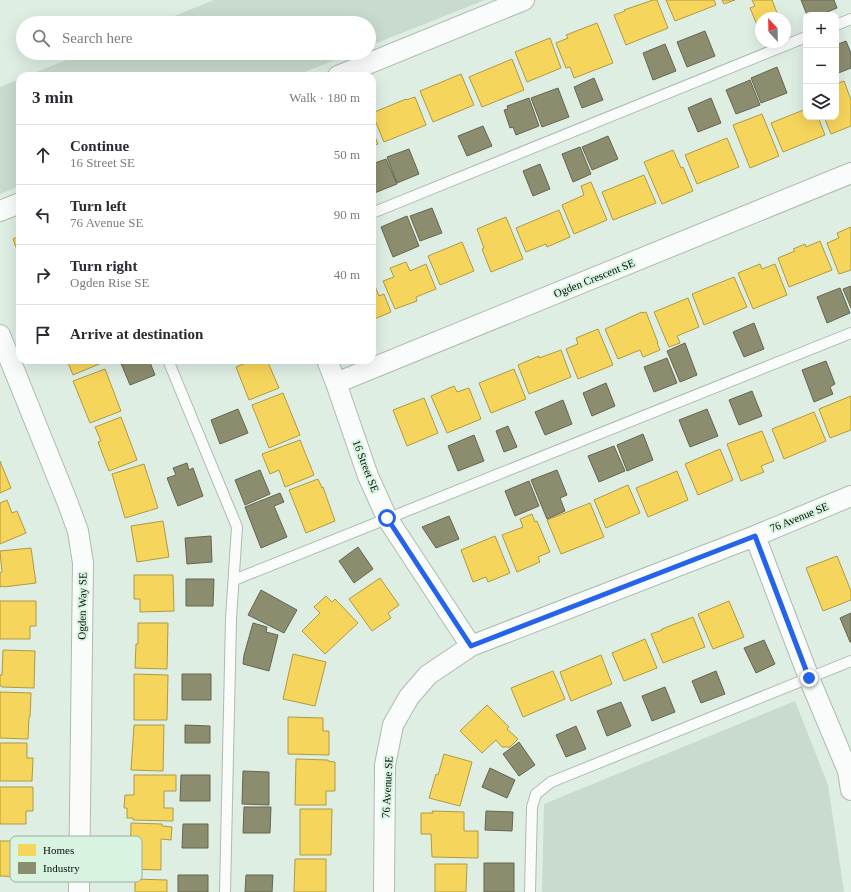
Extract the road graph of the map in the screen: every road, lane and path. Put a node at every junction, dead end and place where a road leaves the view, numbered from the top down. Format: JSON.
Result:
{"nodes":[{"id":1,"x":524,"y":0,"type":"edge"},
{"id":2,"x":851,"y":19,"type":"edge"},
{"id":3,"x":839,"y":24,"type":"edge"},
{"id":4,"x":803,"y":39,"type":"edge"},
{"id":5,"x":348,"y":72,"type":"edge"},
{"id":6,"x":851,"y":173,"type":"edge"},
{"id":7,"x":16,"y":205,"type":"edge"},
{"id":8,"x":376,"y":210,"type":"edge"},
{"id":9,"x":0,"y":211,"type":"edge"},
{"id":10,"x":851,"y":333,"type":"edge"},
{"id":11,"x":0,"y":335,"type":"edge"},
{"id":12,"x":170,"y":364,"type":"edge"},
{"id":13,"x":329,"y":364,"type":"edge"},
{"id":14,"x":336,"y":383,"type":"junction"},
{"id":15,"x":851,"y":496,"type":"edge"},
{"id":16,"x":387,"y":518,"type":"junction"},
{"id":17,"x":755,"y":536,"type":"junction"},
{"id":18,"x":234,"y":580,"type":"junction"},
{"id":19,"x":471,"y":646,"type":"junction"},
{"id":20,"x":851,"y":661,"type":"edge"},
{"id":21,"x":809,"y":678,"type":"junction"},
{"id":22,"x":851,"y":790,"type":"edge"},
{"id":23,"x":80,"y":836,"type":"edge"},
{"id":24,"x":79,"y":882,"type":"edge"},
{"id":25,"x":79,"y":892,"type":"edge"},
{"id":26,"x":224,"y":892,"type":"edge"},
{"id":27,"x":384,"y":892,"type":"edge"},
{"id":28,"x":530,"y":892,"type":"edge"}],
"edges":[{"from":1,"to":5,"type":"street"},
{"from":2,"to":3,"type":"lane"},
{"from":4,"to":8,"type":"lane"},
{"from":6,"to":14,"type":"street","name":"Ogden Crescent SE"},
{"from":7,"to":9,"type":"street"},
{"from":10,"to":16,"type":"lane"},
{"from":11,"to":23,"type":"street","name":"Ogden Way SE"},
{"from":12,"to":18,"type":"lane"},
{"from":13,"to":14,"type":"street","name":"16 Street SE"},
{"from":14,"to":16,"type":"street","name":"16 Street SE"},
{"from":15,"to":17,"type":"street","name":"76 Avenue SE"},
{"from":16,"to":18,"type":"lane"},
{"from":16,"to":19,"type":"street","name":"16 Street SE"},
{"from":17,"to":19,"type":"street","name":"76 Avenue SE"},
{"from":17,"to":21,"type":"street"},
{"from":18,"to":26,"type":"lane"},
{"from":19,"to":27,"type":"street","name":"76 Avenue SE"},
{"from":20,"to":21,"type":"lane"},
{"from":21,"to":22,"type":"street"},
{"from":21,"to":28,"type":"lane"},
{"from":24,"to":25,"type":"street","name":"Ogden Way SE"}]}
